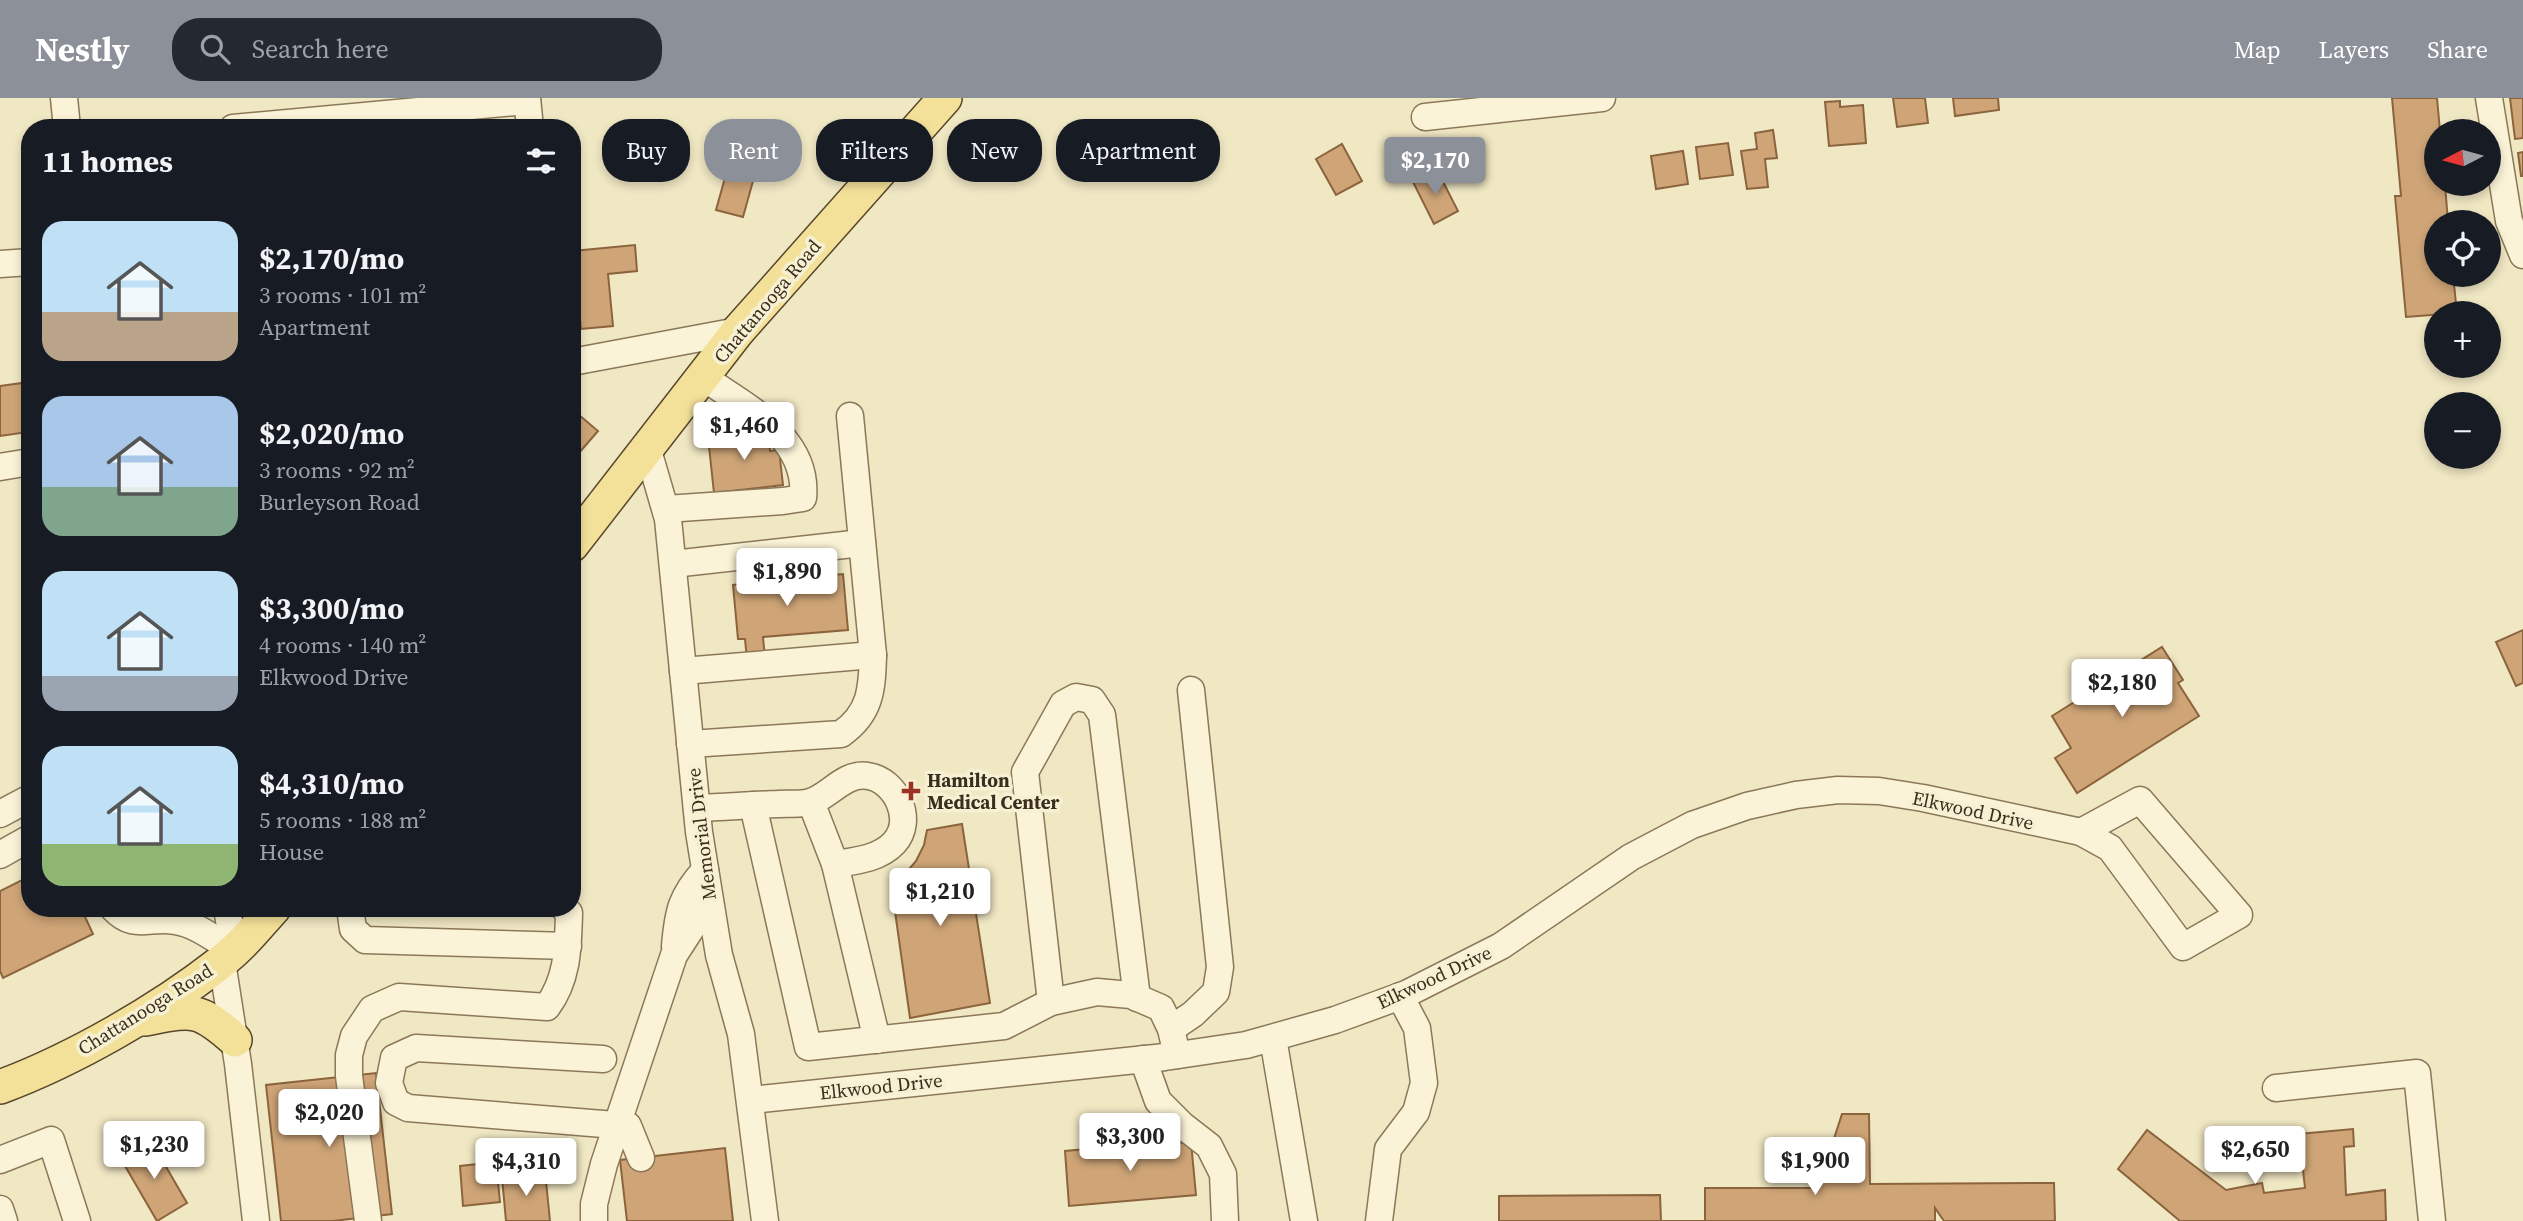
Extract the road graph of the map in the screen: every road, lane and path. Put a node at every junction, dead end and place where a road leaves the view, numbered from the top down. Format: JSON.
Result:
{"nodes":[{"id":1,"x":64,"y":98,"type":"edge"},
{"id":2,"x":945,"y":98,"type":"edge"},
{"id":3,"x":1602,"y":98,"type":"edge"},
{"id":4,"x":2489,"y":98,"type":"edge"},
{"id":5,"x":527,"y":99,"type":"edge"},
{"id":6,"x":1425,"y":117,"type":"dead end"},
{"id":7,"x":66,"y":119,"type":"edge"},
{"id":8,"x":324,"y":119,"type":"edge"},
{"id":9,"x":529,"y":119,"type":"edge"},
{"id":10,"x":2523,"y":252,"type":"edge"},
{"id":11,"x":21,"y":263,"type":"edge"},
{"id":12,"x":0,"y":264,"type":"edge"},
{"id":13,"x":738,"y":331,"type":"junction"},
{"id":14,"x":581,"y":360,"type":"edge"},
{"id":15,"x":703,"y":377,"type":"junction"},
{"id":16,"x":850,"y":416,"type":"dead end"},
{"id":17,"x":647,"y":447,"type":"junction"},
{"id":18,"x":21,"y":464,"type":"edge"},
{"id":19,"x":0,"y":467,"type":"edge"},
{"id":20,"x":666,"y":509,"type":"junction"},
{"id":21,"x":581,"y":533,"type":"edge"},
{"id":22,"x":862,"y":543,"type":"junction"},
{"id":23,"x":673,"y":564,"type":"junction"},
{"id":24,"x":873,"y":655,"type":"junction"},
{"id":25,"x":683,"y":671,"type":"junction"},
{"id":26,"x":1191,"y":690,"type":"dead end"},
{"id":27,"x":691,"y":744,"type":"junction"},
{"id":28,"x":811,"y":802,"type":"junction"},
{"id":29,"x":21,"y":803,"type":"edge"},
{"id":30,"x":754,"y":805,"type":"junction"},
{"id":31,"x":697,"y":808,"type":"junction"},
{"id":32,"x":0,"y":814,"type":"edge"},
{"id":33,"x":2081,"y":832,"type":"junction"},
{"id":34,"x":21,"y":843,"type":"edge"},
{"id":35,"x":0,"y":855,"type":"edge"},
{"id":36,"x":835,"y":864,"type":"junction"},
{"id":37,"x":705,"y":870,"type":"junction"},
{"id":38,"x":709,"y":901,"type":"junction"},
{"id":39,"x":124,"y":917,"type":"edge"},
{"id":40,"x":227,"y":917,"type":"edge"},
{"id":41,"x":265,"y":917,"type":"edge"},
{"id":42,"x":352,"y":917,"type":"edge"},
{"id":43,"x":569,"y":917,"type":"edge"},
{"id":44,"x":568,"y":946,"type":"junction"},
{"id":45,"x":717,"y":949,"type":"junction"},
{"id":46,"x":228,"y":956,"type":"junction"},
{"id":47,"x":672,"y":961,"type":"junction"},
{"id":48,"x":1400,"y":996,"type":"junction"},
{"id":49,"x":1137,"y":998,"type":"junction"},
{"id":50,"x":1051,"y":1002,"type":"junction"},
{"id":51,"x":133,"y":1021,"type":"junction"},
{"id":52,"x":1171,"y":1029,"type":"junction"},
{"id":53,"x":1273,"y":1038,"type":"junction"},
{"id":54,"x":235,"y":1040,"type":"junction"},
{"id":55,"x":877,"y":1040,"type":"junction"},
{"id":56,"x":1177,"y":1055,"type":"junction"},
{"id":57,"x":603,"y":1059,"type":"dead end"},
{"id":58,"x":1143,"y":1059,"type":"junction"},
{"id":59,"x":0,"y":1087,"type":"edge"},
{"id":60,"x":2276,"y":1088,"type":"dead end"},
{"id":61,"x":751,"y":1100,"type":"junction"},
{"id":62,"x":617,"y":1126,"type":"junction"},
{"id":63,"x":641,"y":1157,"type":"dead end"},
{"id":64,"x":0,"y":1160,"type":"edge"},
{"id":65,"x":0,"y":1209,"type":"edge"},
{"id":66,"x":4,"y":1221,"type":"edge"},
{"id":67,"x":77,"y":1221,"type":"edge"},
{"id":68,"x":256,"y":1221,"type":"edge"},
{"id":69,"x":368,"y":1221,"type":"edge"},
{"id":70,"x":594,"y":1221,"type":"edge"},
{"id":71,"x":765,"y":1221,"type":"edge"},
{"id":72,"x":1225,"y":1221,"type":"edge"},
{"id":73,"x":1304,"y":1221,"type":"edge"},
{"id":74,"x":1378,"y":1221,"type":"edge"},
{"id":75,"x":2432,"y":1221,"type":"edge"}],
"edges":[{"from":1,"to":7,"type":"street"},
{"from":2,"to":13,"type":"main road","name":"Chattanooga Road"},
{"from":3,"to":6,"type":"street"},
{"from":4,"to":10,"type":"street"},
{"from":5,"to":8,"type":"street"},
{"from":5,"to":9,"type":"street"},
{"from":11,"to":12,"type":"street"},
{"from":13,"to":14,"type":"street"},
{"from":13,"to":15,"type":"main road","name":"Chattanooga Road"},
{"from":15,"to":17,"type":"main road","name":"Chattanooga Road"},
{"from":15,"to":20,"type":"street"},
{"from":16,"to":22,"type":"street"},
{"from":17,"to":20,"type":"street","name":"Memorial Drive"},
{"from":17,"to":21,"type":"main road","name":"Chattanooga Road"},
{"from":18,"to":19,"type":"street"},
{"from":20,"to":23,"type":"street","name":"Memorial Drive"},
{"from":22,"to":23,"type":"street"},
{"from":22,"to":24,"type":"street"},
{"from":23,"to":25,"type":"street","name":"Memorial Drive"},
{"from":24,"to":25,"type":"street"},
{"from":24,"to":27,"type":"street"},
{"from":25,"to":27,"type":"street","name":"Memorial Drive"},
{"from":26,"to":52,"type":"street"},
{"from":27,"to":31,"type":"street","name":"Memorial Drive"},
{"from":28,"to":30,"type":"street"},
{"from":28,"to":36,"type":"street"},
{"from":28,"to":36,"type":"street"},
{"from":29,"to":32,"type":"street"},
{"from":30,"to":31,"type":"street"},
{"from":30,"to":55,"type":"street"},
{"from":31,"to":37,"type":"street","name":"Memorial Drive"},
{"from":33,"to":33,"type":"street","name":"Elkwood Drive"},
{"from":33,"to":48,"type":"street","name":"Elkwood Drive"},
{"from":34,"to":35,"type":"street"},
{"from":36,"to":55,"type":"street"},
{"from":37,"to":38,"type":"street","name":"Memorial Drive"},
{"from":37,"to":47,"type":"street"},
{"from":38,"to":45,"type":"street","name":"Memorial Drive"},
{"from":38,"to":47,"type":"street"},
{"from":39,"to":46,"type":"street"},
{"from":40,"to":46,"type":"street"},
{"from":41,"to":46,"type":"main road","name":"Chattanooga Road"},
{"from":42,"to":44,"type":"street"},
{"from":43,"to":44,"type":"street"},
{"from":44,"to":69,"type":"street"},
{"from":45,"to":47,"type":"street"},
{"from":45,"to":61,"type":"street","name":"Memorial Drive"},
{"from":46,"to":51,"type":"main road","name":"Chattanooga Road"},
{"from":46,"to":54,"type":"street"},
{"from":47,"to":62,"type":"street"},
{"from":48,"to":53,"type":"street","name":"Elkwood Drive"},
{"from":48,"to":74,"type":"street"},
{"from":49,"to":50,"type":"street"},
{"from":49,"to":50,"type":"street"},
{"from":49,"to":52,"type":"street"},
{"from":50,"to":55,"type":"street"},
{"from":51,"to":54,"type":"main road"},
{"from":51,"to":59,"type":"main road","name":"Chattanooga Road"},
{"from":52,"to":56,"type":"street"},
{"from":53,"to":56,"type":"street","name":"Elkwood Drive"},
{"from":53,"to":73,"type":"street"},
{"from":54,"to":68,"type":"street"},
{"from":56,"to":58,"type":"street","name":"Elkwood Drive"},
{"from":57,"to":62,"type":"street"},
{"from":58,"to":61,"type":"street","name":"Elkwood Drive"},
{"from":58,"to":72,"type":"street"},
{"from":60,"to":75,"type":"street"},
{"from":61,"to":71,"type":"street","name":"Memorial Drive"},
{"from":62,"to":63,"type":"street"},
{"from":62,"to":70,"type":"street"},
{"from":64,"to":67,"type":"street"},
{"from":65,"to":66,"type":"street"}]}
